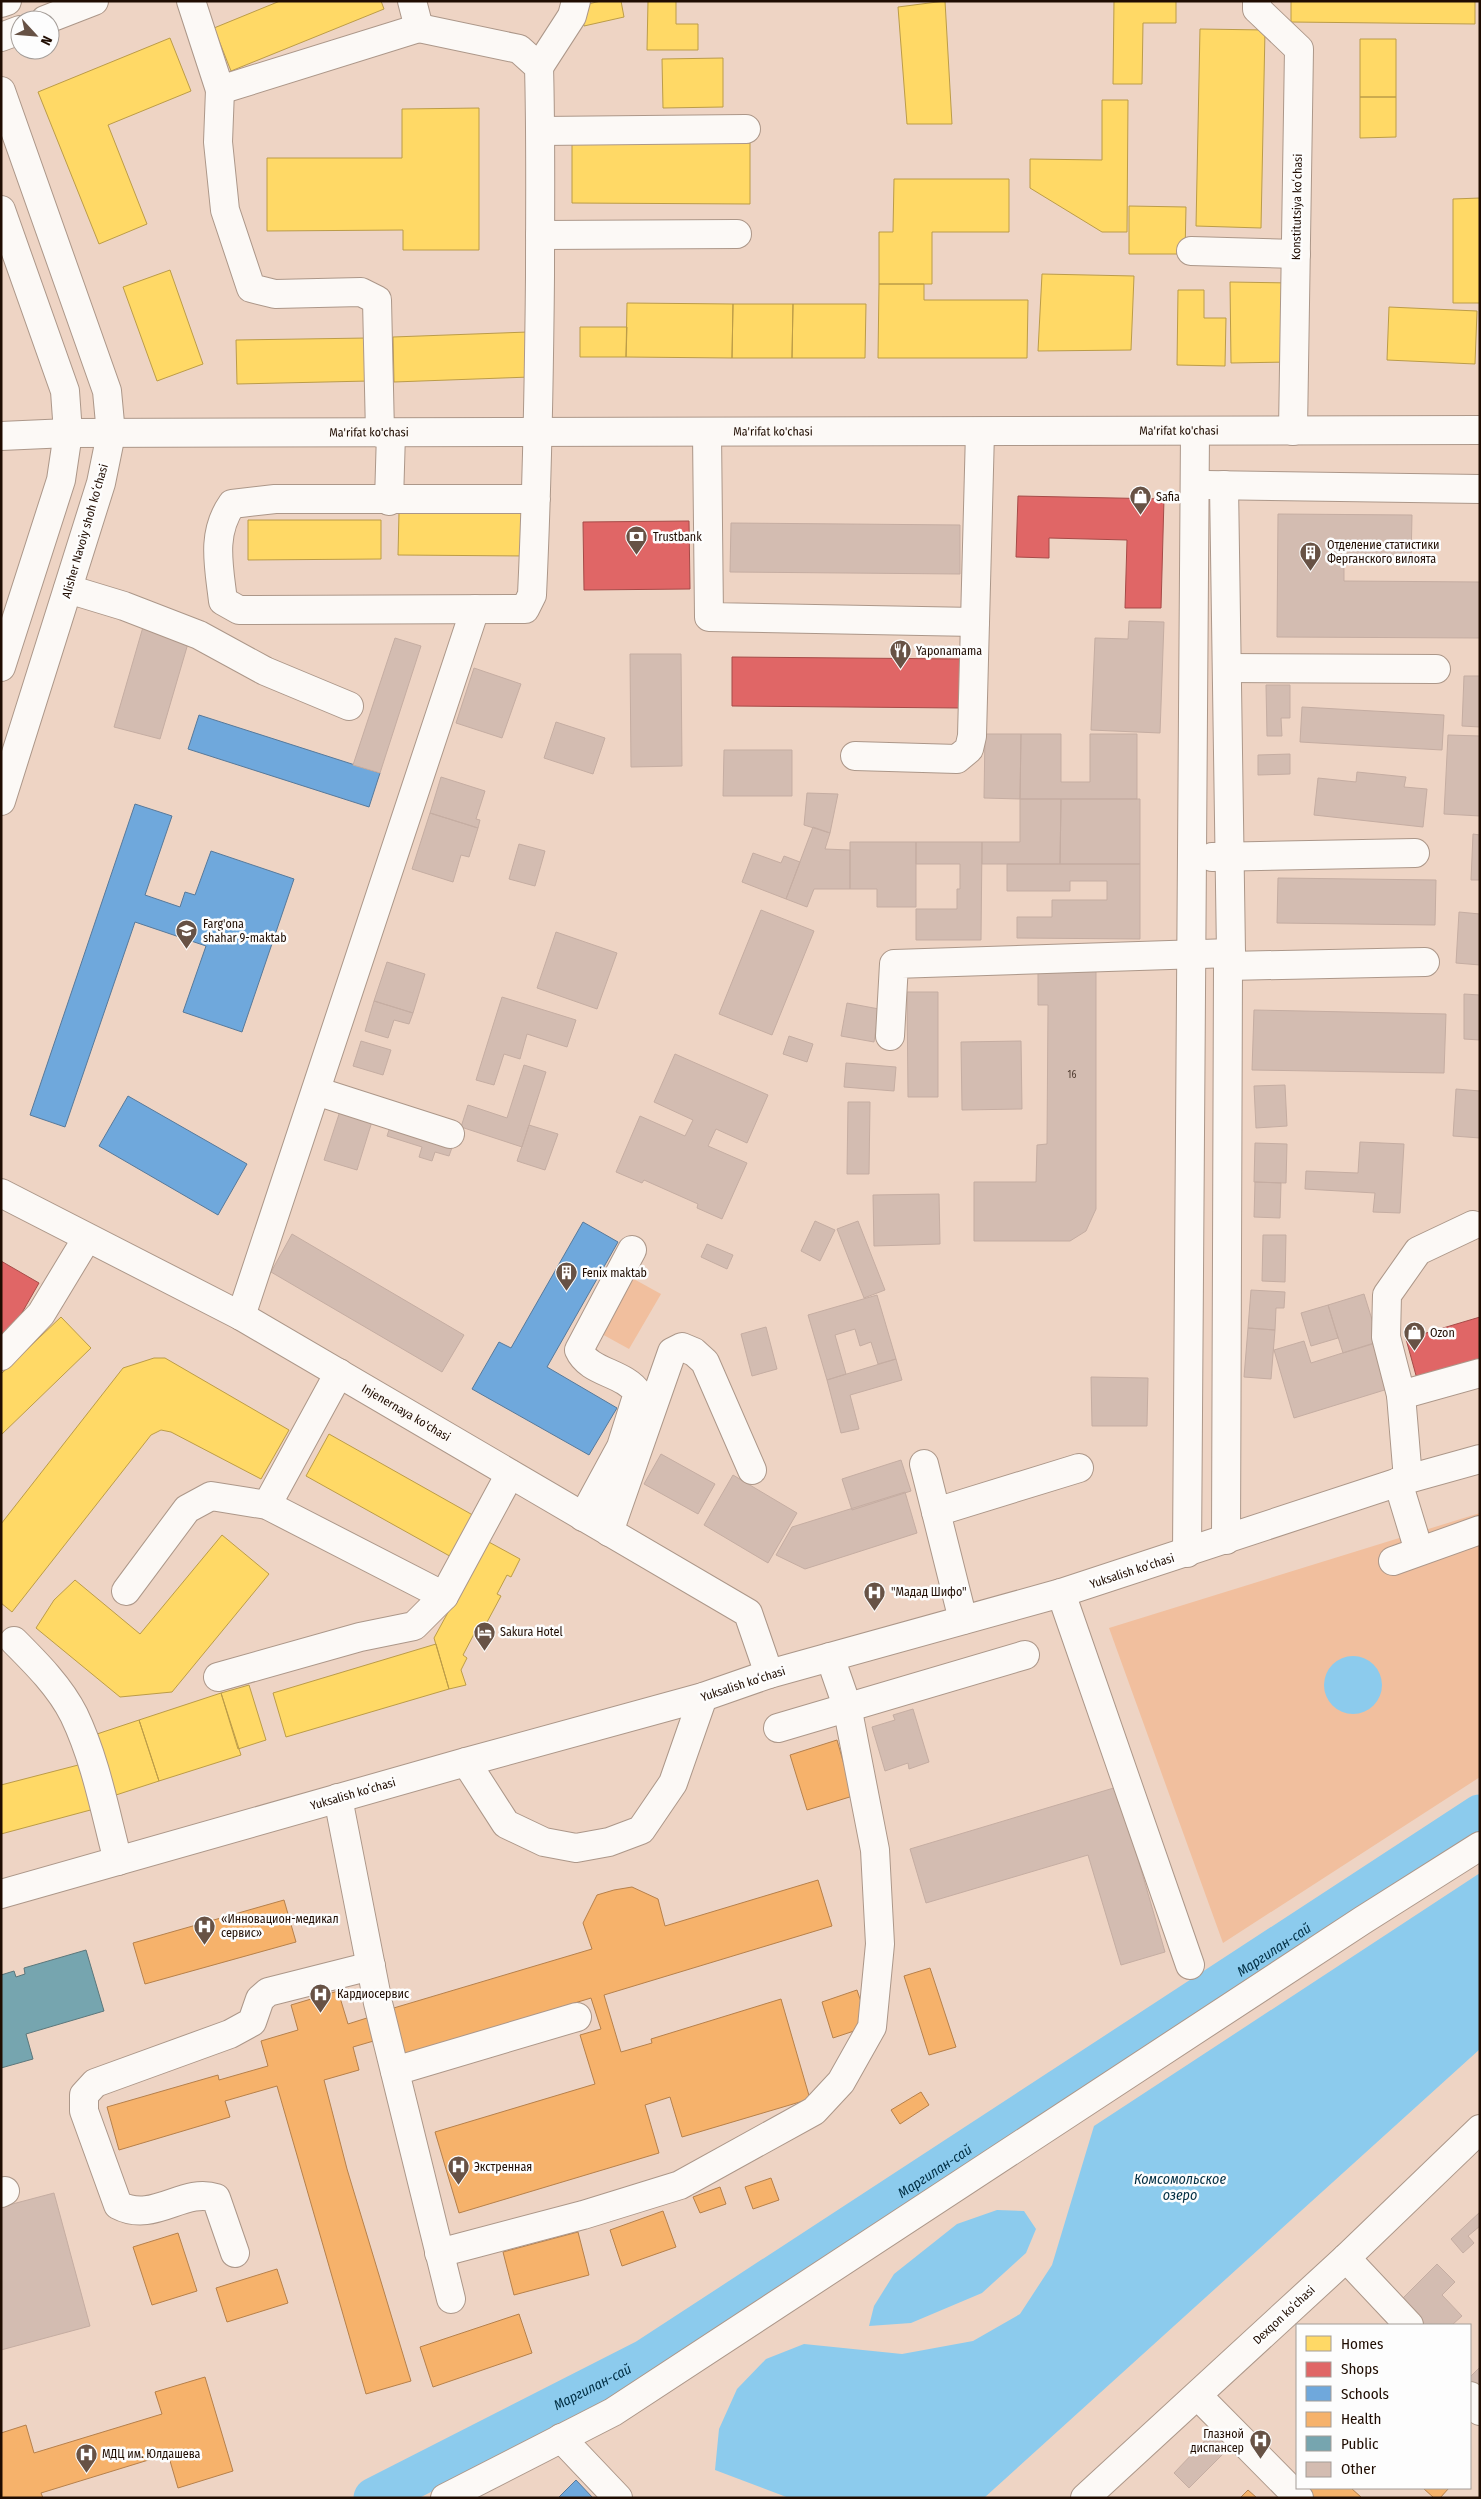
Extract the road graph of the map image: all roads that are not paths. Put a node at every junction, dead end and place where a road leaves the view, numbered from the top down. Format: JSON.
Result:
{"nodes":[{"id":1,"x":7,"y":1,"type":"edge"},
{"id":2,"x":94,"y":1,"type":"edge"},
{"id":3,"x":191,"y":1,"type":"edge"},
{"id":4,"x":412,"y":1,"type":"edge"},
{"id":5,"x":576,"y":1,"type":"edge"},
{"id":6,"x":1257,"y":1,"type":"edge"},
{"id":7,"x":1,"y":3,"type":"edge"},
{"id":8,"x":60,"y":14,"type":"edge"},
{"id":9,"x":419,"y":28,"type":"junction"},
{"id":10,"x":539,"y":67,"type":"junction"},
{"id":11,"x":220,"y":90,"type":"junction"},
{"id":12,"x":1,"y":91,"type":"edge"},
{"id":13,"x":746,"y":129,"type":"dead end"},
{"id":14,"x":541,"y":131,"type":"junction"},
{"id":15,"x":1,"y":210,"type":"edge"},
{"id":16,"x":738,"y":234,"type":"dead end"},
{"id":17,"x":540,"y":235,"type":"junction"},
{"id":18,"x":1191,"y":252,"type":"dead end"},
{"id":19,"x":1296,"y":254,"type":"junction"},
{"id":20,"x":1480,"y":430,"type":"edge"},
{"id":21,"x":537,"y":431,"type":"junction"},
{"id":22,"x":1294,"y":431,"type":"junction"},
{"id":23,"x":980,"y":432,"type":"junction"},
{"id":24,"x":1195,"y":432,"type":"junction"},
{"id":25,"x":68,"y":433,"type":"junction"},
{"id":26,"x":386,"y":433,"type":"junction"},
{"id":27,"x":707,"y":433,"type":"junction"},
{"id":28,"x":111,"y":434,"type":"junction"},
{"id":29,"x":1,"y":436,"type":"edge"},
{"id":30,"x":1194,"y":484,"type":"junction"},
{"id":31,"x":1224,"y":485,"type":"junction"},
{"id":32,"x":1480,"y":489,"type":"edge"},
{"id":33,"x":536,"y":499,"type":"junction"},
{"id":34,"x":389,"y":501,"type":"junction"},
{"id":35,"x":68,"y":589,"type":"junction"},
{"id":36,"x":475,"y":610,"type":"junction"},
{"id":37,"x":975,"y":622,"type":"junction"},
{"id":38,"x":1193,"y":652,"type":"junction"},
{"id":39,"x":1227,"y":660,"type":"junction"},
{"id":40,"x":1,"y":667,"type":"edge"},
{"id":41,"x":1436,"y":669,"type":"dead end"},
{"id":42,"x":349,"y":706,"type":"dead end"},
{"id":43,"x":855,"y":756,"type":"dead end"},
{"id":44,"x":1,"y":801,"type":"edge"},
{"id":45,"x":1415,"y":853,"type":"dead end"},
{"id":46,"x":1230,"y":856,"type":"junction"},
{"id":47,"x":1192,"y":857,"type":"junction"},
{"id":48,"x":1192,"y":954,"type":"junction"},
{"id":49,"x":1230,"y":960,"type":"junction"},
{"id":50,"x":1425,"y":962,"type":"dead end"},
{"id":51,"x":890,"y":1036,"type":"dead end"},
{"id":52,"x":316,"y":1091,"type":"junction"},
{"id":53,"x":450,"y":1134,"type":"dead end"},
{"id":54,"x":1,"y":1193,"type":"edge"},
{"id":55,"x":1473,"y":1225,"type":"dead end"},
{"id":56,"x":87,"y":1238,"type":"junction"},
{"id":57,"x":632,"y":1250,"type":"dead end"},
{"id":58,"x":241,"y":1316,"type":"junction"},
{"id":59,"x":1,"y":1356,"type":"edge"},
{"id":60,"x":339,"y":1373,"type":"junction"},
{"id":61,"x":1480,"y":1373,"type":"edge"},
{"id":62,"x":1401,"y":1395,"type":"junction"},
{"id":63,"x":1480,"y":1459,"type":"edge"},
{"id":64,"x":924,"y":1464,"type":"dead end"},
{"id":65,"x":1080,"y":1468,"type":"dead end"},
{"id":66,"x":752,"y":1470,"type":"dead end"},
{"id":67,"x":510,"y":1474,"type":"junction"},
{"id":68,"x":1403,"y":1480,"type":"junction"},
{"id":69,"x":267,"y":1505,"type":"junction"},
{"id":70,"x":936,"y":1512,"type":"junction"},
{"id":71,"x":583,"y":1517,"type":"junction"},
{"id":72,"x":1480,"y":1530,"type":"edge"},
{"id":73,"x":609,"y":1532,"type":"junction"},
{"id":74,"x":1226,"y":1540,"type":"junction"},
{"id":75,"x":1419,"y":1551,"type":"junction"},
{"id":76,"x":1187,"y":1553,"type":"junction"},
{"id":77,"x":1393,"y":1561,"type":"dead end"},
{"id":78,"x":126,"y":1591,"type":"dead end"},
{"id":79,"x":1061,"y":1593,"type":"junction"},
{"id":80,"x":444,"y":1596,"type":"junction"},
{"id":81,"x":963,"y":1620,"type":"junction"},
{"id":82,"x":14,"y":1641,"type":"dead end"},
{"id":83,"x":1025,"y":1655,"type":"dead end"},
{"id":84,"x":830,"y":1657,"type":"junction"},
{"id":85,"x":769,"y":1674,"type":"junction"},
{"id":86,"x":218,"y":1677,"type":"dead end"},
{"id":87,"x":703,"y":1697,"type":"junction"},
{"id":88,"x":847,"y":1706,"type":"junction"},
{"id":89,"x":778,"y":1728,"type":"dead end"},
{"id":90,"x":466,"y":1762,"type":"junction"},
{"id":91,"x":338,"y":1798,"type":"junction"},
{"id":92,"x":1480,"y":1846,"type":"edge"},
{"id":93,"x":118,"y":1861,"type":"junction"},
{"id":94,"x":1,"y":1894,"type":"edge"},
{"id":95,"x":1190,"y":1965,"type":"dead end"},
{"id":96,"x":371,"y":1966,"type":"junction"},
{"id":97,"x":577,"y":2016,"type":"dead end"},
{"id":98,"x":395,"y":2071,"type":"junction"},
{"id":99,"x":1480,"y":2129,"type":"edge"},
{"id":100,"x":439,"y":2253,"type":"junction"},
{"id":101,"x":235,"y":2254,"type":"dead end"},
{"id":102,"x":1346,"y":2258,"type":"junction"},
{"id":103,"x":451,"y":2299,"type":"dead end"},
{"id":104,"x":1408,"y":2324,"type":"edge"},
{"id":105,"x":1198,"y":2396,"type":"junction"},
{"id":106,"x":1471,"y":2398,"type":"edge"},
{"id":107,"x":1480,"y":2411,"type":"edge"},
{"id":108,"x":562,"y":2438,"type":"junction"},
{"id":109,"x":445,"y":2498,"type":"edge"},
{"id":110,"x":618,"y":2498,"type":"edge"},
{"id":111,"x":1085,"y":2498,"type":"edge"},
{"id":112,"x":1299,"y":2498,"type":"edge"}],
"edges":[{"from":1,"to":7,"type":"street"},
{"from":2,"to":8,"type":"street"},
{"from":3,"to":11,"type":"street"},
{"from":4,"to":9,"type":"street"},
{"from":5,"to":10,"type":"street"},
{"from":6,"to":19,"type":"street","name":"Konstitutsiya koʻchasi"},
{"from":9,"to":10,"type":"street"},
{"from":9,"to":11,"type":"street"},
{"from":10,"to":14,"type":"street"},
{"from":11,"to":26,"type":"street"},
{"from":12,"to":28,"type":"street","name":"Alisher Navoiy shoh koʻchasi"},
{"from":13,"to":14,"type":"street"},
{"from":14,"to":17,"type":"street"},
{"from":15,"to":25,"type":"street"},
{"from":16,"to":17,"type":"street"},
{"from":17,"to":21,"type":"street"},
{"from":18,"to":19,"type":"street"},
{"from":19,"to":22,"type":"street","name":"Konstitutsiya koʻchasi"},
{"from":20,"to":22,"type":"street","name":"Ma'rifat ko'chasi"},
{"from":21,"to":26,"type":"street","name":"Ma'rifat ko'chasi"},
{"from":21,"to":27,"type":"street","name":"Ma'rifat ko'chasi"},
{"from":21,"to":33,"type":"street"},
{"from":22,"to":24,"type":"street","name":"Ma'rifat ko'chasi"},
{"from":23,"to":24,"type":"street","name":"Ma'rifat ko'chasi"},
{"from":23,"to":27,"type":"street","name":"Ma'rifat ko'chasi"},
{"from":23,"to":37,"type":"street"},
{"from":24,"to":30,"type":"street"},
{"from":25,"to":28,"type":"street","name":"Ma'rifat ko'chasi"},
{"from":25,"to":29,"type":"street","name":"Ma'rifat ko'chasi"},
{"from":25,"to":40,"type":"street"},
{"from":26,"to":28,"type":"street","name":"Ma'rifat ko'chasi"},
{"from":26,"to":34,"type":"street"},
{"from":27,"to":37,"type":"street"},
{"from":28,"to":35,"type":"street","name":"Alisher Navoiy shoh koʻchasi"},
{"from":30,"to":31,"type":"street"},
{"from":30,"to":38,"type":"street"},
{"from":31,"to":32,"type":"street"},
{"from":31,"to":39,"type":"street"},
{"from":33,"to":34,"type":"street"},
{"from":33,"to":36,"type":"street"},
{"from":34,"to":36,"type":"street"},
{"from":35,"to":42,"type":"street"},
{"from":35,"to":44,"type":"street","name":"Alisher Navoiy shoh koʻchasi"},
{"from":36,"to":52,"type":"street"},
{"from":37,"to":43,"type":"street"},
{"from":38,"to":39,"type":"street"},
{"from":38,"to":47,"type":"street"},
{"from":39,"to":41,"type":"street"},
{"from":39,"to":46,"type":"street"},
{"from":45,"to":46,"type":"street"},
{"from":46,"to":47,"type":"street"},
{"from":46,"to":49,"type":"street"},
{"from":47,"to":48,"type":"street"},
{"from":48,"to":49,"type":"street"},
{"from":48,"to":51,"type":"street"},
{"from":48,"to":76,"type":"street"},
{"from":49,"to":50,"type":"street"},
{"from":49,"to":74,"type":"street"},
{"from":52,"to":53,"type":"street"},
{"from":52,"to":58,"type":"street"},
{"from":54,"to":56,"type":"street","name":"Injenernaya ko'chasi"},
{"from":55,"to":62,"type":"street"},
{"from":56,"to":58,"type":"street","name":"Injenernaya ko'chasi"},
{"from":56,"to":59,"type":"street"},
{"from":57,"to":71,"type":"street"},
{"from":58,"to":60,"type":"street","name":"Injenernaya ko'chasi"},
{"from":60,"to":67,"type":"street","name":"Injenernaya ko'chasi"},
{"from":60,"to":69,"type":"street"},
{"from":61,"to":62,"type":"street"},
{"from":62,"to":68,"type":"street"},
{"from":63,"to":68,"type":"street","name":"Yuksalish koʻchasi"},
{"from":64,"to":70,"type":"street"},
{"from":65,"to":70,"type":"street"},
{"from":66,"to":73,"type":"street"},
{"from":67,"to":71,"type":"street","name":"Injenernaya ko'chasi"},
{"from":67,"to":80,"type":"street"},
{"from":68,"to":74,"type":"street","name":"Yuksalish koʻchasi"},
{"from":68,"to":75,"type":"street"},
{"from":69,"to":78,"type":"street"},
{"from":69,"to":80,"type":"street"},
{"from":70,"to":81,"type":"street"},
{"from":71,"to":73,"type":"street","name":"Injenernaya ko'chasi"},
{"from":72,"to":75,"type":"street"},
{"from":73,"to":85,"type":"street","name":"Injenernaya ko'chasi"},
{"from":74,"to":76,"type":"street","name":"Yuksalish koʻchasi"},
{"from":75,"to":77,"type":"street"},
{"from":76,"to":79,"type":"street","name":"Yuksalish koʻchasi"},
{"from":79,"to":81,"type":"street","name":"Yuksalish koʻchasi"},
{"from":79,"to":95,"type":"street"},
{"from":80,"to":86,"type":"street"},
{"from":81,"to":84,"type":"street","name":"Yuksalish koʻchasi"},
{"from":82,"to":93,"type":"street"},
{"from":83,"to":88,"type":"street"},
{"from":84,"to":85,"type":"street","name":"Yuksalish koʻchasi"},
{"from":84,"to":88,"type":"street"},
{"from":85,"to":87,"type":"street","name":"Yuksalish koʻchasi"},
{"from":87,"to":90,"type":"street","name":"Yuksalish koʻchasi"},
{"from":87,"to":90,"type":"street"},
{"from":88,"to":89,"type":"street"},
{"from":88,"to":100,"type":"street"},
{"from":90,"to":91,"type":"street","name":"Yuksalish koʻchasi"},
{"from":91,"to":93,"type":"street","name":"Yuksalish koʻchasi"},
{"from":91,"to":96,"type":"street"},
{"from":92,"to":108,"type":"street"},
{"from":93,"to":94,"type":"street","name":"Yuksalish koʻchasi"},
{"from":96,"to":98,"type":"street"},
{"from":96,"to":101,"type":"street"},
{"from":97,"to":98,"type":"street"},
{"from":98,"to":100,"type":"street"},
{"from":99,"to":102,"type":"street","name":"Dexqon koʻchasi"},
{"from":100,"to":103,"type":"street"},
{"from":102,"to":104,"type":"street"},
{"from":102,"to":105,"type":"street","name":"Dexqon koʻchasi"},
{"from":105,"to":111,"type":"street","name":"Dexqon koʻchasi"},
{"from":105,"to":112,"type":"street"},
{"from":106,"to":107,"type":"street"},
{"from":108,"to":109,"type":"street"},
{"from":108,"to":110,"type":"street"}]}
